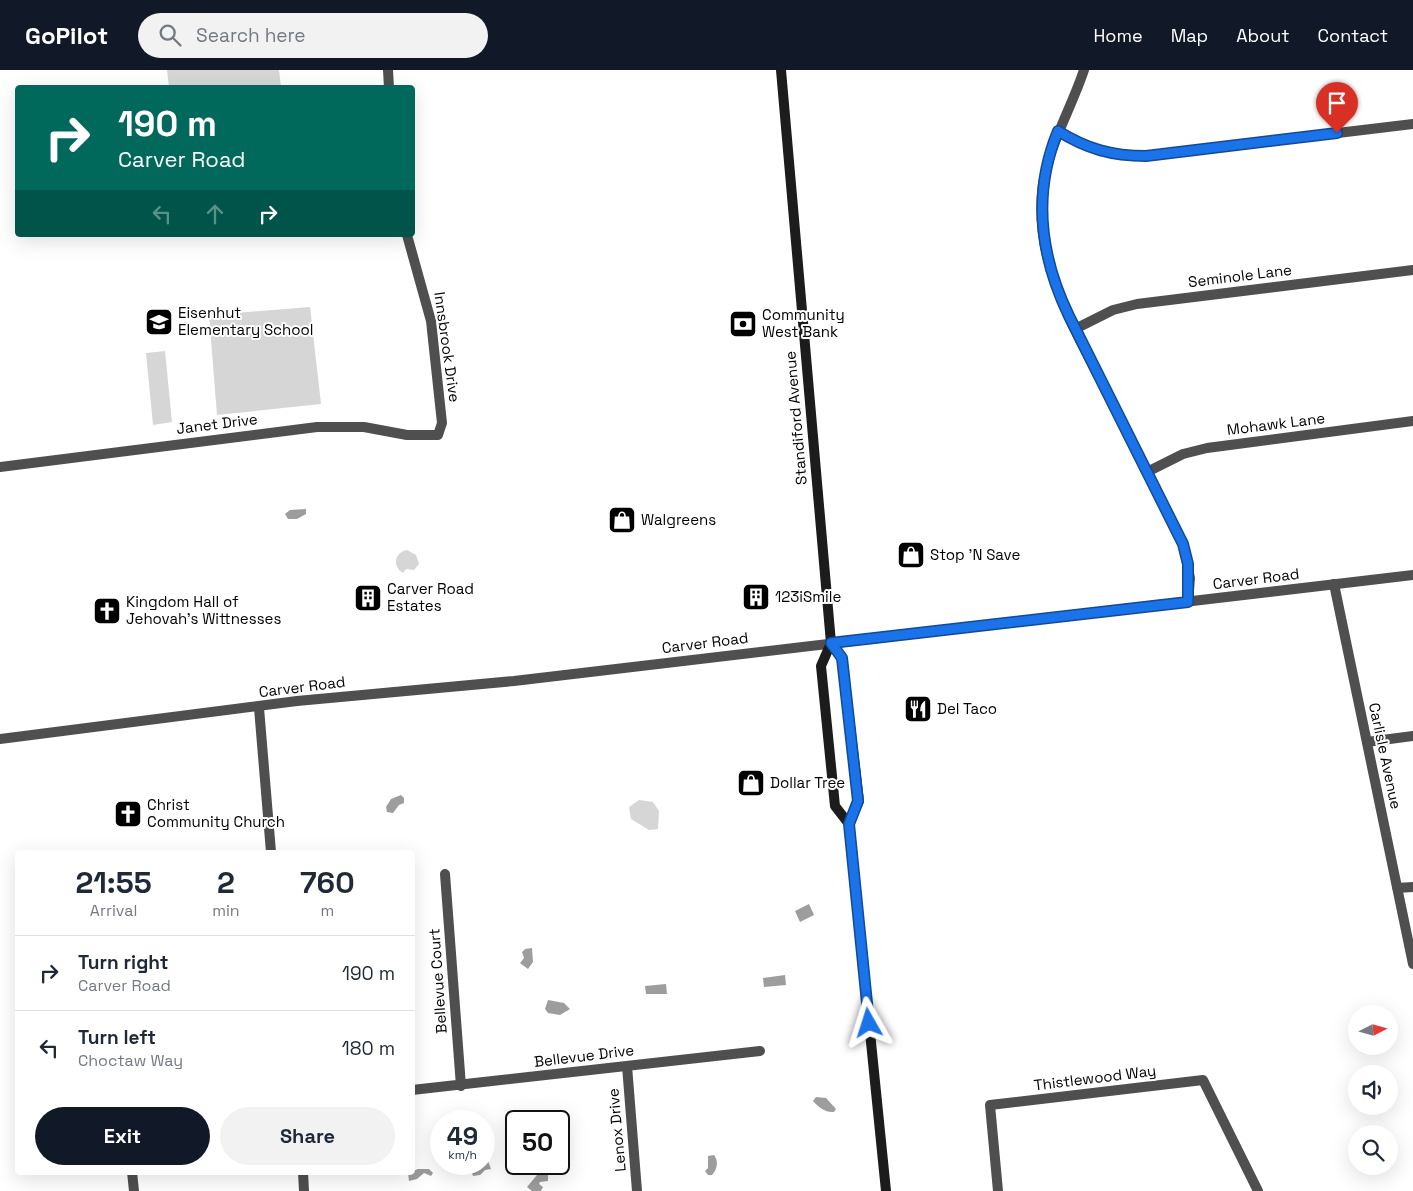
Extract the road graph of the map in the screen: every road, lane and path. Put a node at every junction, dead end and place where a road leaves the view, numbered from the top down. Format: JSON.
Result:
{"nodes":[{"id":1,"x":388,"y":70,"type":"edge"},
{"id":2,"x":781,"y":70,"type":"edge"},
{"id":3,"x":1084,"y":70,"type":"edge"},
{"id":4,"x":389,"y":85,"type":"edge"},
{"id":5,"x":1413,"y":124,"type":"edge"},
{"id":6,"x":1058,"y":131,"type":"junction"},
{"id":7,"x":408,"y":237,"type":"edge"},
{"id":8,"x":1413,"y":270,"type":"edge"},
{"id":9,"x":1075,"y":329,"type":"junction"},
{"id":10,"x":1413,"y":421,"type":"edge"},
{"id":11,"x":438,"y":435,"type":"joint"},
{"id":12,"x":0,"y":467,"type":"edge"},
{"id":13,"x":1147,"y":472,"type":"junction"},
{"id":14,"x":1413,"y":575,"type":"edge"},
{"id":15,"x":1334,"y":584,"type":"junction"},
{"id":16,"x":1188,"y":602,"type":"junction"},
{"id":17,"x":831,"y":643,"type":"junction"},
{"id":18,"x":259,"y":708,"type":"junction"},
{"id":19,"x":1413,"y":736,"type":"edge"},
{"id":20,"x":0,"y":739,"type":"edge"},
{"id":21,"x":1367,"y":742,"type":"junction"},
{"id":22,"x":849,"y":824,"type":"junction"},
{"id":23,"x":271,"y":850,"type":"edge"},
{"id":24,"x":445,"y":874,"type":"dead end"},
{"id":25,"x":1413,"y":887,"type":"edge"},
{"id":26,"x":1398,"y":888,"type":"junction"},
{"id":27,"x":1413,"y":964,"type":"edge"},
{"id":28,"x":760,"y":1051,"type":"dead end"},
{"id":29,"x":627,"y":1066,"type":"junction"},
{"id":30,"x":461,"y":1086,"type":"junction"},
{"id":31,"x":415,"y":1090,"type":"edge"},
{"id":32,"x":132,"y":1175,"type":"edge"},
{"id":33,"x":303,"y":1175,"type":"edge"},
{"id":34,"x":134,"y":1191,"type":"edge"},
{"id":35,"x":304,"y":1191,"type":"edge"},
{"id":36,"x":637,"y":1191,"type":"edge"},
{"id":37,"x":886,"y":1191,"type":"edge"},
{"id":38,"x":998,"y":1191,"type":"edge"},
{"id":39,"x":1258,"y":1191,"type":"edge"}],
"edges":[{"from":1,"to":4,"type":"street"},
{"from":2,"to":17,"type":"main road","name":"Standiford Avenue"},
{"from":3,"to":6,"type":"street"},
{"from":5,"to":6,"type":"street"},
{"from":6,"to":9,"type":"street"},
{"from":7,"to":11,"type":"street","name":"Innsbrook Drive"},
{"from":8,"to":9,"type":"street","name":"Seminole Lane"},
{"from":9,"to":13,"type":"street"},
{"from":10,"to":13,"type":"street","name":"Mohawk Lane"},
{"from":11,"to":12,"type":"street","name":"Janet Drive"},
{"from":13,"to":16,"type":"street"},
{"from":14,"to":15,"type":"street","name":"Carver Road"},
{"from":15,"to":16,"type":"street","name":"Carver Road"},
{"from":15,"to":21,"type":"street","name":"Carlisle Avenue"},
{"from":16,"to":17,"type":"street","name":"Carver Road"},
{"from":17,"to":18,"type":"street","name":"Carver Road"},
{"from":17,"to":22,"type":"main road","name":"Standiford Avenue"},
{"from":17,"to":22,"type":"main road","name":"Standiford Avenue"},
{"from":18,"to":20,"type":"street","name":"Carver Road"},
{"from":18,"to":23,"type":"street"},
{"from":19,"to":21,"type":"street"},
{"from":21,"to":26,"type":"street","name":"Carlisle Avenue"},
{"from":22,"to":37,"type":"main road","name":"Standiford Avenue"},
{"from":24,"to":30,"type":"street","name":"Bellevue Court"},
{"from":25,"to":26,"type":"street"},
{"from":26,"to":27,"type":"street","name":"Carlisle Avenue"},
{"from":28,"to":29,"type":"street","name":"Bellevue Drive"},
{"from":29,"to":30,"type":"street","name":"Bellevue Drive"},
{"from":29,"to":36,"type":"street","name":"Lenox Drive"},
{"from":30,"to":31,"type":"street","name":"Bellevue Drive"},
{"from":32,"to":34,"type":"street"},
{"from":33,"to":35,"type":"street"},
{"from":38,"to":39,"type":"street","name":"Thistlewood Way"}]}
